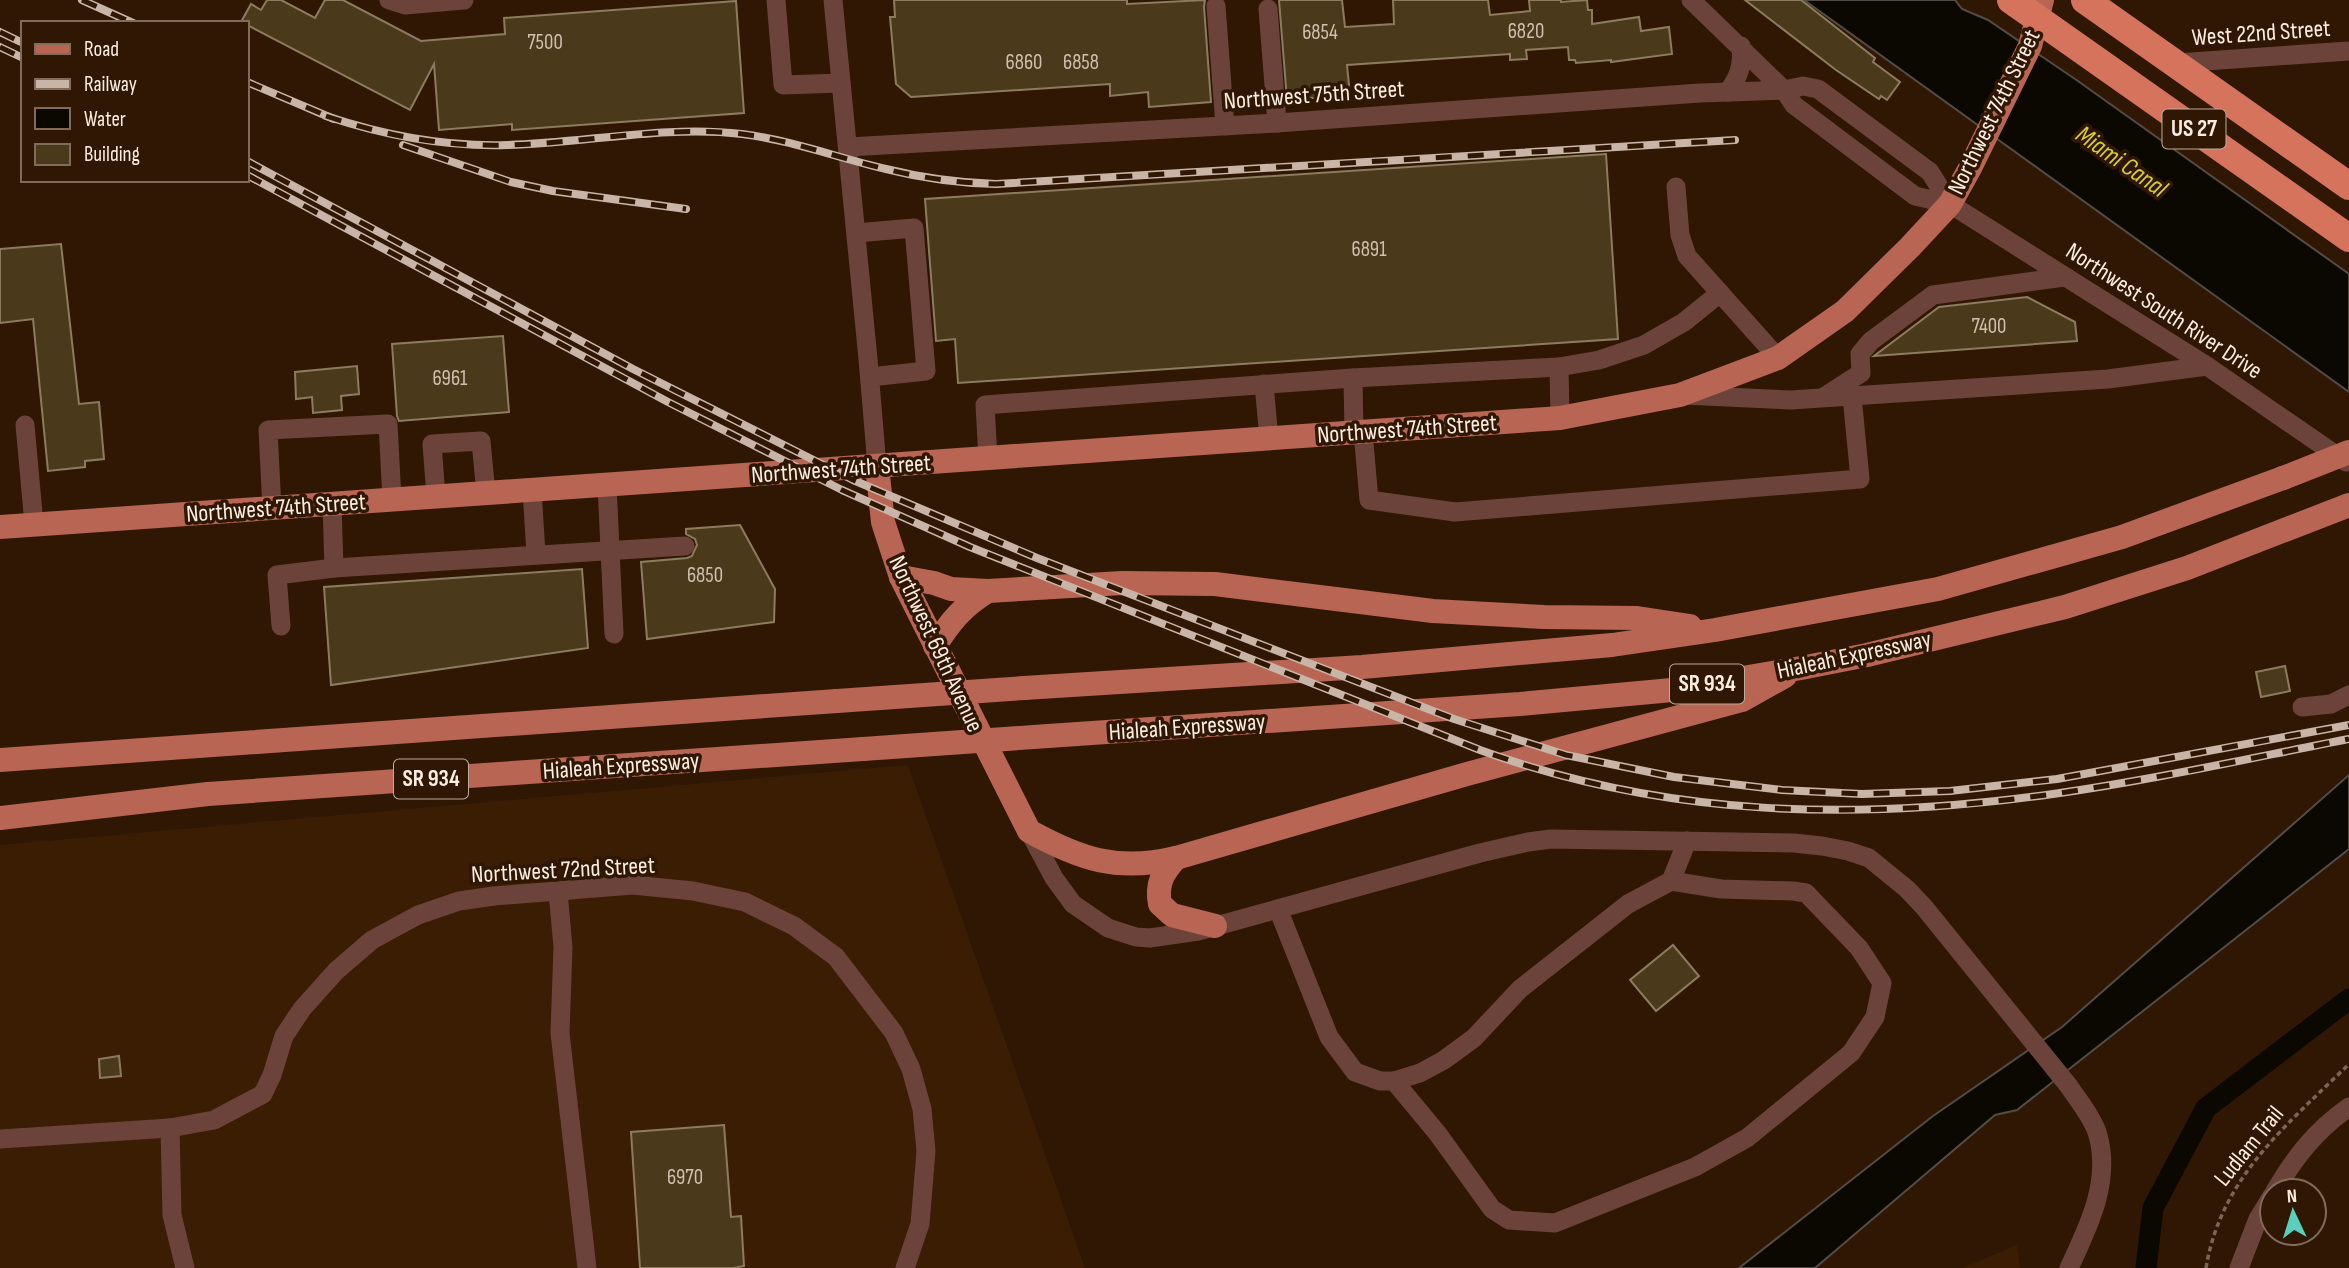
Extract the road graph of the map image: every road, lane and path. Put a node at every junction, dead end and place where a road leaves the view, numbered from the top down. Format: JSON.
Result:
{"nodes":[{"id":1,"x":389,"y":0,"type":"edge"},
{"id":2,"x":464,"y":0,"type":"edge"},
{"id":3,"x":776,"y":0,"type":"edge"},
{"id":4,"x":833,"y":0,"type":"edge"},
{"id":5,"x":1691,"y":0,"type":"edge"},
{"id":6,"x":2011,"y":0,"type":"edge"},
{"id":7,"x":2085,"y":0,"type":"edge"},
{"id":8,"x":1216,"y":6,"type":"dead end"},
{"id":9,"x":1268,"y":9,"type":"dead end"},
{"id":10,"x":2040,"y":10,"type":"edge"},
{"id":11,"x":1741,"y":46,"type":"junction"},
{"id":12,"x":2349,"y":51,"type":"edge"},
{"id":13,"x":2177,"y":63,"type":"junction"},
{"id":14,"x":841,"y":83,"type":"junction"},
{"id":15,"x":1784,"y":90,"type":"junction"},
{"id":16,"x":1728,"y":92,"type":"junction"},
{"id":17,"x":1277,"y":123,"type":"junction"},
{"id":18,"x":1225,"y":126,"type":"junction"},
{"id":19,"x":848,"y":147,"type":"junction"},
{"id":20,"x":2349,"y":186,"type":"edge"},
{"id":21,"x":1676,"y":187,"type":"dead end"},
{"id":22,"x":1950,"y":204,"type":"junction"},
{"id":23,"x":856,"y":233,"type":"junction"},
{"id":24,"x":2349,"y":238,"type":"edge"},
{"id":25,"x":2064,"y":277,"type":"junction"},
{"id":26,"x":1720,"y":293,"type":"junction"},
{"id":27,"x":1778,"y":358,"type":"junction"},
{"id":28,"x":2207,"y":366,"type":"junction"},
{"id":29,"x":1559,"y":367,"type":"junction"},
{"id":30,"x":870,"y":377,"type":"junction"},
{"id":31,"x":1353,"y":378,"type":"junction"},
{"id":32,"x":1264,"y":384,"type":"junction"},
{"id":33,"x":1680,"y":395,"type":"junction"},
{"id":34,"x":1852,"y":396,"type":"junction"},
{"id":35,"x":1823,"y":398,"type":"junction"},
{"id":36,"x":1560,"y":418,"type":"junction"},
{"id":37,"x":25,"y":425,"type":"dead end"},
{"id":38,"x":1359,"y":433,"type":"junction"},
{"id":39,"x":1269,"y":439,"type":"junction"},
{"id":40,"x":2349,"y":452,"type":"edge"},
{"id":41,"x":988,"y":458,"type":"junction"},
{"id":42,"x":2349,"y":464,"type":"edge"},
{"id":43,"x":877,"y":466,"type":"junction"},
{"id":44,"x":607,"y":485,"type":"junction"},
{"id":45,"x":532,"y":490,"type":"junction"},
{"id":46,"x":486,"y":494,"type":"junction"},
{"id":47,"x":436,"y":497,"type":"junction"},
{"id":48,"x":392,"y":500,"type":"junction"},
{"id":49,"x":332,"y":505,"type":"junction"},
{"id":50,"x":2346,"y":506,"type":"edge"},
{"id":51,"x":272,"y":509,"type":"junction"},
{"id":52,"x":34,"y":524,"type":"junction"},
{"id":53,"x":0,"y":527,"type":"edge"},
{"id":54,"x":685,"y":546,"type":"dead end"},
{"id":55,"x":610,"y":549,"type":"junction"},
{"id":56,"x":536,"y":555,"type":"junction"},
{"id":57,"x":334,"y":568,"type":"junction"},
{"id":58,"x":901,"y":577,"type":"junction"},
{"id":59,"x":988,"y":591,"type":"junction"},
{"id":60,"x":281,"y":626,"type":"dead end"},
{"id":61,"x":1715,"y":630,"type":"junction"},
{"id":62,"x":614,"y":634,"type":"dead end"},
{"id":63,"x":934,"y":646,"type":"junction"},
{"id":64,"x":1801,"y":668,"type":"junction"},
{"id":65,"x":2349,"y":695,"type":"edge"},
{"id":66,"x":2302,"y":707,"type":"dead end"},
{"id":67,"x":0,"y":760,"type":"edge"},
{"id":68,"x":0,"y":818,"type":"edge"},
{"id":69,"x":1029,"y":831,"type":"junction"},
{"id":70,"x":1687,"y":841,"type":"junction"},
{"id":71,"x":1176,"y":858,"type":"junction"},
{"id":72,"x":1671,"y":881,"type":"junction"},
{"id":73,"x":558,"y":892,"type":"junction"},
{"id":74,"x":1278,"y":909,"type":"junction"},
{"id":75,"x":1215,"y":926,"type":"junction"},
{"id":76,"x":2349,"y":1064,"type":"edge"},
{"id":77,"x":1394,"y":1081,"type":"junction"},
{"id":78,"x":2347,"y":1109,"type":"edge"},
{"id":79,"x":170,"y":1128,"type":"junction"},
{"id":80,"x":0,"y":1139,"type":"edge"},
{"id":81,"x":2283,"y":1177,"type":"edge"},
{"id":82,"x":2258,"y":1219,"type":"edge"},
{"id":83,"x":185,"y":1268,"type":"edge"},
{"id":84,"x":587,"y":1268,"type":"edge"},
{"id":85,"x":905,"y":1268,"type":"edge"},
{"id":86,"x":2069,"y":1268,"type":"edge"},
{"id":87,"x":2206,"y":1268,"type":"edge"},
{"id":88,"x":2239,"y":1268,"type":"edge"}],
"edges":[{"from":1,"to":2,"type":"street"},
{"from":3,"to":14,"type":"street"},
{"from":4,"to":14,"type":"street","name":"Northwest 69th Avenue"},
{"from":5,"to":11,"type":"street","name":"Northwest South River Drive"},
{"from":6,"to":10,"type":"highway","number":"US 27"},
{"from":7,"to":13,"type":"highway","number":"US 27"},
{"from":8,"to":18,"type":"street"},
{"from":9,"to":17,"type":"street"},
{"from":10,"to":22,"type":"main road","name":"Northwest 74th Street"},
{"from":10,"to":24,"type":"highway","number":"US 27"},
{"from":11,"to":15,"type":"street","name":"Northwest South River Drive"},
{"from":11,"to":16,"type":"street"},
{"from":12,"to":13,"type":"street","name":"West 22nd Street"},
{"from":13,"to":20,"type":"highway","number":"US 27"},
{"from":14,"to":19,"type":"street","name":"Northwest 69th Avenue"},
{"from":15,"to":16,"type":"street","name":"Northwest 75th Street"},
{"from":15,"to":22,"type":"street","name":"Northwest South River Drive"},
{"from":15,"to":22,"type":"street","name":"Northwest South River Drive"},
{"from":16,"to":17,"type":"street","name":"Northwest 75th Street"},
{"from":17,"to":18,"type":"street","name":"Northwest 75th Street"},
{"from":18,"to":19,"type":"street","name":"Northwest 75th Street"},
{"from":19,"to":23,"type":"street","name":"Northwest 69th Avenue"},
{"from":21,"to":26,"type":"street"},
{"from":22,"to":25,"type":"street","name":"Northwest South River Drive"},
{"from":22,"to":27,"type":"main road","name":"Northwest 74th Street"},
{"from":23,"to":30,"type":"street","name":"Northwest 69th Avenue"},
{"from":23,"to":30,"type":"street"},
{"from":25,"to":28,"type":"street","name":"Northwest South River Drive"},
{"from":25,"to":35,"type":"street"},
{"from":26,"to":27,"type":"street"},
{"from":26,"to":29,"type":"street"},
{"from":27,"to":33,"type":"main road","name":"Northwest 74th Street"},
{"from":28,"to":34,"type":"street","name":"Northwest 74th Street"},
{"from":28,"to":42,"type":"street","name":"Northwest South River Drive"},
{"from":29,"to":31,"type":"street"},
{"from":29,"to":36,"type":"street"},
{"from":30,"to":43,"type":"street","name":"Northwest 69th Avenue"},
{"from":31,"to":32,"type":"street"},
{"from":31,"to":38,"type":"street"},
{"from":32,"to":39,"type":"street"},
{"from":32,"to":41,"type":"street"},
{"from":33,"to":35,"type":"street","name":"Northwest 74th Street"},
{"from":33,"to":36,"type":"main road","name":"Northwest 74th Street"},
{"from":34,"to":35,"type":"street","name":"Northwest 74th Street"},
{"from":34,"to":38,"type":"street"},
{"from":36,"to":38,"type":"main road","name":"Northwest 74th Street"},
{"from":37,"to":52,"type":"street"},
{"from":38,"to":39,"type":"main road","name":"Northwest 74th Street"},
{"from":39,"to":41,"type":"main road","name":"Northwest 74th Street"},
{"from":40,"to":61,"type":"main road","name":"Hialeah Expressway","number":"SR 934","bridge":true},
{"from":41,"to":43,"type":"main road","name":"Northwest 74th Street"},
{"from":43,"to":44,"type":"main road","name":"Northwest 74th Street"},
{"from":43,"to":58,"type":"main road","name":"Northwest 69th Avenue"},
{"from":44,"to":45,"type":"main road","name":"Northwest 74th Street"},
{"from":44,"to":55,"type":"street"},
{"from":45,"to":46,"type":"main road","name":"Northwest 74th Street"},
{"from":45,"to":56,"type":"street"},
{"from":46,"to":47,"type":"main road","name":"Northwest 74th Street"},
{"from":46,"to":47,"type":"street"},
{"from":47,"to":48,"type":"main road","name":"Northwest 74th Street"},
{"from":48,"to":49,"type":"main road","name":"Northwest 74th Street"},
{"from":48,"to":51,"type":"street"},
{"from":49,"to":51,"type":"main road","name":"Northwest 74th Street"},
{"from":49,"to":57,"type":"street"},
{"from":50,"to":64,"type":"main road","name":"Hialeah Expressway","number":"SR 934"},
{"from":51,"to":52,"type":"main road","name":"Northwest 74th Street"},
{"from":52,"to":53,"type":"main road","name":"Northwest 74th Street"},
{"from":54,"to":55,"type":"street"},
{"from":55,"to":56,"type":"street"},
{"from":55,"to":62,"type":"street"},
{"from":56,"to":57,"type":"street"},
{"from":57,"to":60,"type":"street"},
{"from":58,"to":59,"type":"main road"},
{"from":58,"to":63,"type":"main road","name":"Northwest 69th Avenue"},
{"from":59,"to":61,"type":"main road"},
{"from":59,"to":63,"type":"main road"},
{"from":61,"to":67,"type":"main road","name":"Hialeah Expressway","number":"SR 934","bridge":true},
{"from":63,"to":69,"type":"main road","name":"Northwest 69th Avenue"},
{"from":64,"to":68,"type":"main road","name":"Hialeah Expressway","number":"SR 934","bridge":true},
{"from":64,"to":71,"type":"main road"},
{"from":65,"to":66,"type":"street"},
{"from":69,"to":71,"type":"main road"},
{"from":69,"to":75,"type":"street","name":"Northwest 69th Avenue"},
{"from":70,"to":72,"type":"street"},
{"from":70,"to":74,"type":"street","name":"Northwest 69th Avenue"},
{"from":70,"to":86,"type":"street","name":"Northwest 69th Avenue"},
{"from":71,"to":75,"type":"main road"},
{"from":72,"to":77,"type":"street"},
{"from":72,"to":77,"type":"street"},
{"from":73,"to":79,"type":"street","name":"Northwest 72nd Street"},
{"from":73,"to":84,"type":"street"},
{"from":73,"to":85,"type":"street","name":"Northwest 72nd Street"},
{"from":74,"to":75,"type":"street","name":"Northwest 69th Avenue"},
{"from":74,"to":77,"type":"street"},
{"from":76,"to":87,"type":"path","name":"Ludlam Trail"},
{"from":78,"to":81,"type":"street"},
{"from":79,"to":80,"type":"street","name":"Northwest 72nd Street"},
{"from":79,"to":83,"type":"street"},
{"from":82,"to":88,"type":"street"}]}
